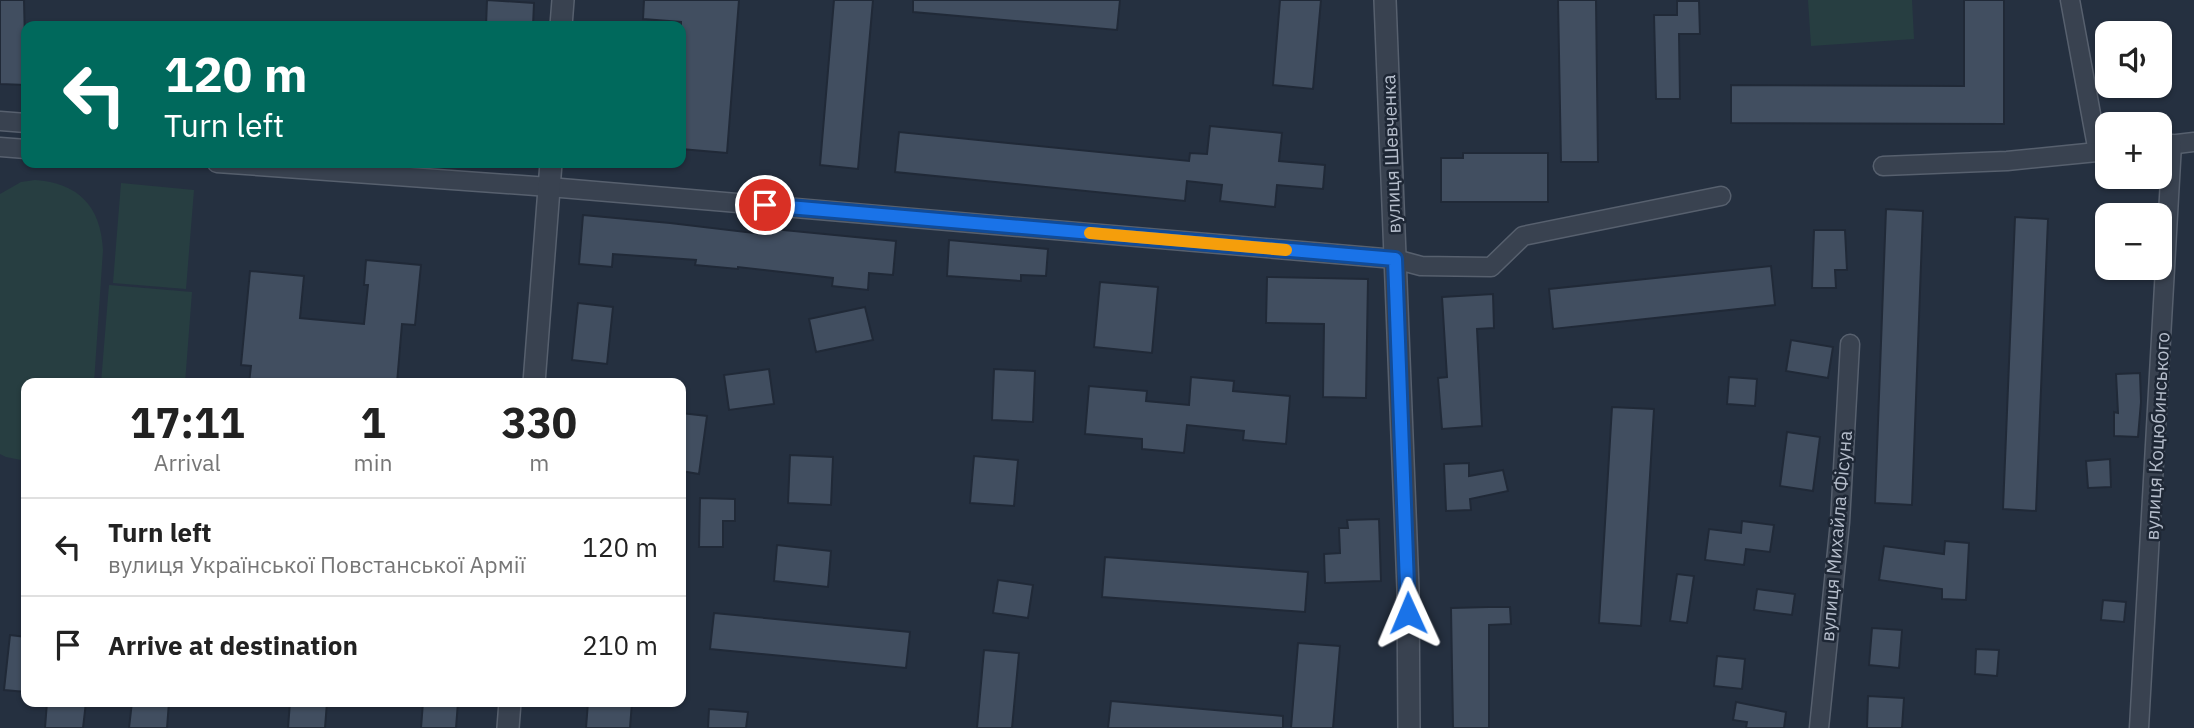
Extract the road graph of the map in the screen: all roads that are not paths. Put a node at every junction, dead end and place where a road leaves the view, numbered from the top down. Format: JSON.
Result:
{"nodes":[{"id":1,"x":563,"y":0,"type":"edge"},
{"id":2,"x":1385,"y":0,"type":"edge"},
{"id":3,"x":2070,"y":0,"type":"edge"},
{"id":4,"x":561,"y":21,"type":"edge"},
{"id":5,"x":2095,"y":115,"type":"edge"},
{"id":6,"x":0,"y":121,"type":"edge"},
{"id":7,"x":21,"y":123,"type":"edge"},
{"id":8,"x":2194,"y":142,"type":"edge"},
{"id":9,"x":2172,"y":144,"type":"edge"},
{"id":10,"x":0,"y":147,"type":"edge"},
{"id":11,"x":21,"y":149,"type":"edge"},
{"id":12,"x":2095,"y":153,"type":"edge"},
{"id":13,"x":1883,"y":166,"type":"dead end"},
{"id":14,"x":286,"y":168,"type":"edge"},
{"id":15,"x":550,"y":168,"type":"edge"},
{"id":16,"x":549,"y":187,"type":"junction"},
{"id":17,"x":2164,"y":189,"type":"edge"},
{"id":18,"x":1721,"y":195,"type":"dead end"},
{"id":19,"x":1395,"y":259,"type":"junction"},
{"id":20,"x":1850,"y":344,"type":"dead end"},
{"id":21,"x":534,"y":378,"type":"edge"},
{"id":22,"x":510,"y":707,"type":"edge"},
{"id":23,"x":508,"y":728,"type":"edge"},
{"id":24,"x":1409,"y":728,"type":"edge"},
{"id":25,"x":1819,"y":728,"type":"edge"},
{"id":26,"x":2139,"y":728,"type":"edge"}],
"edges":[{"from":1,"to":4,"type":"street"},
{"from":2,"to":19,"type":"street","name":"вулиця Шевченка"},
{"from":3,"to":5,"type":"street"},
{"from":6,"to":7,"type":"street"},
{"from":8,"to":9,"type":"street"},
{"from":10,"to":11,"type":"street"},
{"from":12,"to":13,"type":"street"},
{"from":14,"to":16,"type":"street"},
{"from":15,"to":16,"type":"street"},
{"from":16,"to":19,"type":"street"},
{"from":16,"to":21,"type":"street"},
{"from":17,"to":26,"type":"street","name":"вулиця Коцюбинського"},
{"from":18,"to":19,"type":"street"},
{"from":19,"to":24,"type":"street","name":"вулиця Шевченка"},
{"from":20,"to":25,"type":"street","name":"вулиця Михайла Фісуна"},
{"from":22,"to":23,"type":"street"}]}
